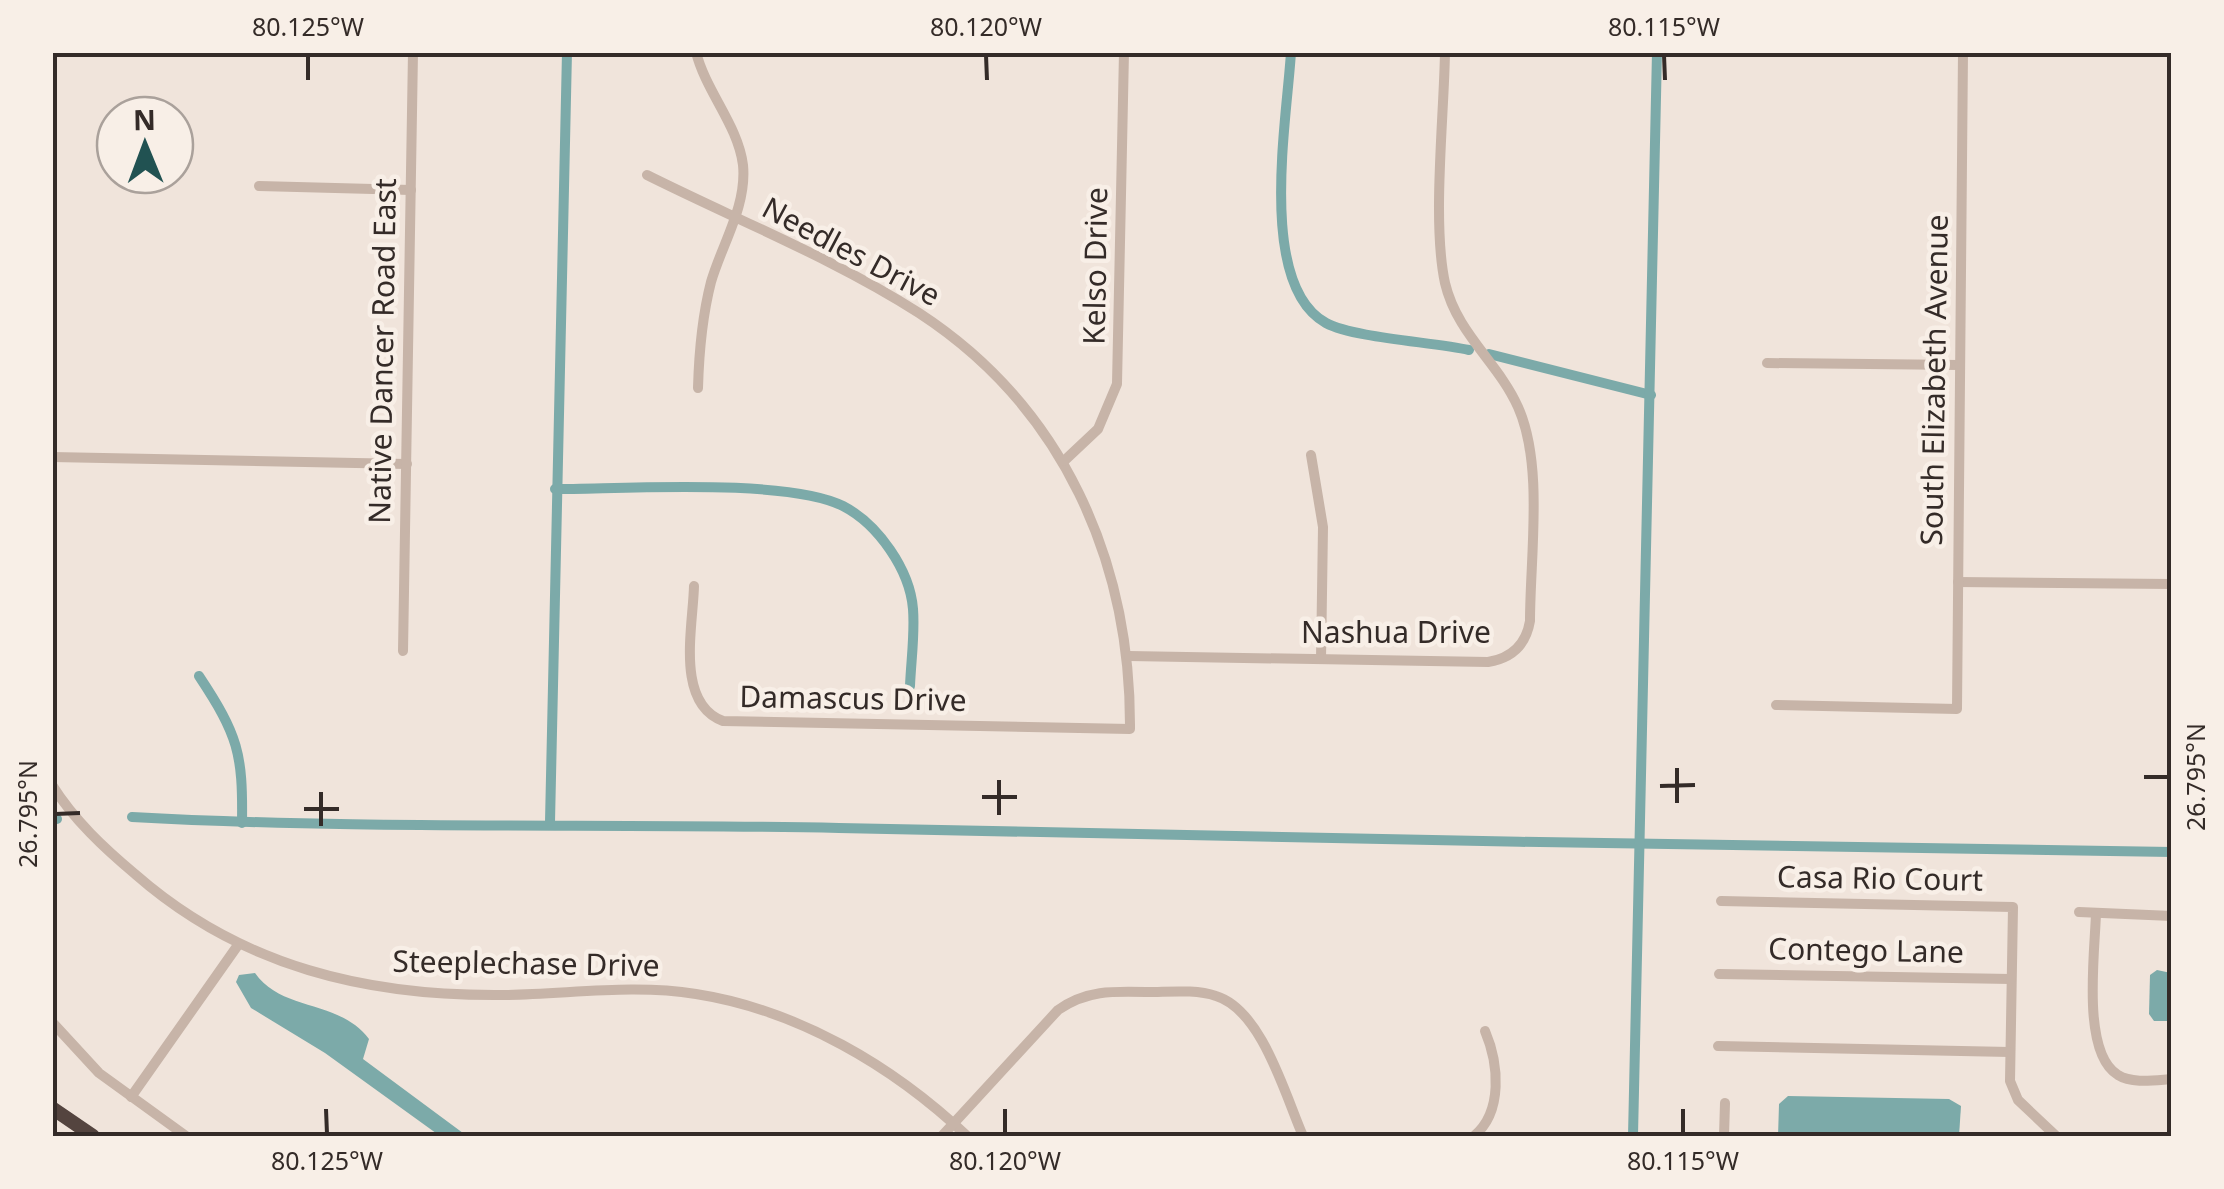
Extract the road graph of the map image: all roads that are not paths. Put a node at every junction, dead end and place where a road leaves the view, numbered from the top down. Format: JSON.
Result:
{"nodes":[{"id":1,"x":413,"y":52,"type":"edge"},
{"id":2,"x":696,"y":52,"type":"edge"},
{"id":3,"x":1124,"y":52,"type":"edge"},
{"id":4,"x":1445,"y":52,"type":"edge"},
{"id":5,"x":1963,"y":52,"type":"edge"},
{"id":6,"x":647,"y":175,"type":"dead end"},
{"id":7,"x":259,"y":186,"type":"dead end"},
{"id":8,"x":411,"y":190,"type":"junction"},
{"id":9,"x":734,"y":219,"type":"junction"},
{"id":10,"x":1767,"y":363,"type":"dead end"},
{"id":11,"x":1960,"y":364,"type":"junction"},
{"id":12,"x":698,"y":388,"type":"dead end"},
{"id":13,"x":1311,"y":455,"type":"dead end"},
{"id":14,"x":52,"y":457,"type":"edge"},
{"id":15,"x":1064,"y":461,"type":"junction"},
{"id":16,"x":407,"y":464,"type":"junction"},
{"id":17,"x":1958,"y":582,"type":"junction"},
{"id":18,"x":2172,"y":584,"type":"edge"},
{"id":19,"x":694,"y":586,"type":"dead end"},
{"id":20,"x":403,"y":651,"type":"dead end"},
{"id":21,"x":1128,"y":656,"type":"junction"},
{"id":22,"x":1321,"y":659,"type":"junction"},
{"id":23,"x":1776,"y":705,"type":"dead end"},
{"id":24,"x":1130,"y":729,"type":"joint"},
{"id":25,"x":52,"y":786,"type":"edge"},
{"id":26,"x":1721,"y":901,"type":"dead end"},
{"id":27,"x":2079,"y":912,"type":"dead end"},
{"id":28,"x":2096,"y":912,"type":"junction"},
{"id":29,"x":2172,"y":916,"type":"edge"},
{"id":30,"x":238,"y":946,"type":"junction"},
{"id":31,"x":1719,"y":974,"type":"dead end"},
{"id":32,"x":2011,"y":979,"type":"junction"},
{"id":33,"x":52,"y":1022,"type":"edge"},
{"id":34,"x":1485,"y":1031,"type":"dead end"},
{"id":35,"x":1718,"y":1046,"type":"dead end"},
{"id":36,"x":2010,"y":1052,"type":"junction"},
{"id":37,"x":2172,"y":1079,"type":"edge"},
{"id":38,"x":131,"y":1097,"type":"junction"},
{"id":39,"x":1725,"y":1102,"type":"dead end"},
{"id":40,"x":52,"y":1108,"type":"edge"},
{"id":41,"x":953,"y":1124,"type":"junction"},
{"id":42,"x":92,"y":1136,"type":"edge"},
{"id":43,"x":186,"y":1136,"type":"edge"},
{"id":44,"x":942,"y":1136,"type":"edge"},
{"id":45,"x":967,"y":1136,"type":"edge"},
{"id":46,"x":1304,"y":1136,"type":"edge"},
{"id":47,"x":1474,"y":1136,"type":"edge"},
{"id":48,"x":1724,"y":1136,"type":"edge"},
{"id":49,"x":2056,"y":1136,"type":"edge"}],
"edges":[{"from":1,"to":8,"type":"street","name":"Native Dancer Road East"},
{"from":2,"to":9,"type":"street"},
{"from":3,"to":15,"type":"street","name":"Kelso Drive"},
{"from":4,"to":22,"type":"street","name":"Nashua Drive"},
{"from":5,"to":11,"type":"street","name":"South Elizabeth Avenue"},
{"from":6,"to":9,"type":"street","name":"Needles Drive"},
{"from":7,"to":8,"type":"street"},
{"from":8,"to":16,"type":"street","name":"Native Dancer Road East"},
{"from":9,"to":12,"type":"street"},
{"from":9,"to":15,"type":"street","name":"Needles Drive"},
{"from":10,"to":11,"type":"street"},
{"from":11,"to":17,"type":"street","name":"South Elizabeth Avenue"},
{"from":13,"to":22,"type":"street"},
{"from":14,"to":16,"type":"street"},
{"from":15,"to":21,"type":"street","name":"Needles Drive"},
{"from":16,"to":20,"type":"street","name":"Native Dancer Road East"},
{"from":17,"to":18,"type":"street"},
{"from":17,"to":23,"type":"street","name":"South Elizabeth Avenue"},
{"from":19,"to":24,"type":"street","name":"Damascus Drive"},
{"from":21,"to":22,"type":"street","name":"Nashua Drive"},
{"from":21,"to":24,"type":"street","name":"Needles Drive"},
{"from":25,"to":30,"type":"street","name":"Steeplechase Drive"},
{"from":26,"to":32,"type":"street","name":"Casa Rio Court"},
{"from":27,"to":28,"type":"street"},
{"from":28,"to":29,"type":"street"},
{"from":28,"to":37,"type":"street"},
{"from":30,"to":38,"type":"street"},
{"from":30,"to":41,"type":"street","name":"Steeplechase Drive"},
{"from":31,"to":32,"type":"street","name":"Contego Lane"},
{"from":32,"to":36,"type":"street","name":"Casa Rio Court"},
{"from":33,"to":38,"type":"street"},
{"from":34,"to":47,"type":"street"},
{"from":35,"to":36,"type":"street"},
{"from":36,"to":49,"type":"street","name":"Casa Rio Court"},
{"from":38,"to":43,"type":"street"},
{"from":39,"to":48,"type":"street"},
{"from":40,"to":42,"type":"highway"},
{"from":41,"to":44,"type":"street"},
{"from":41,"to":45,"type":"street","name":"Steeplechase Drive"},
{"from":41,"to":46,"type":"street"}]}
